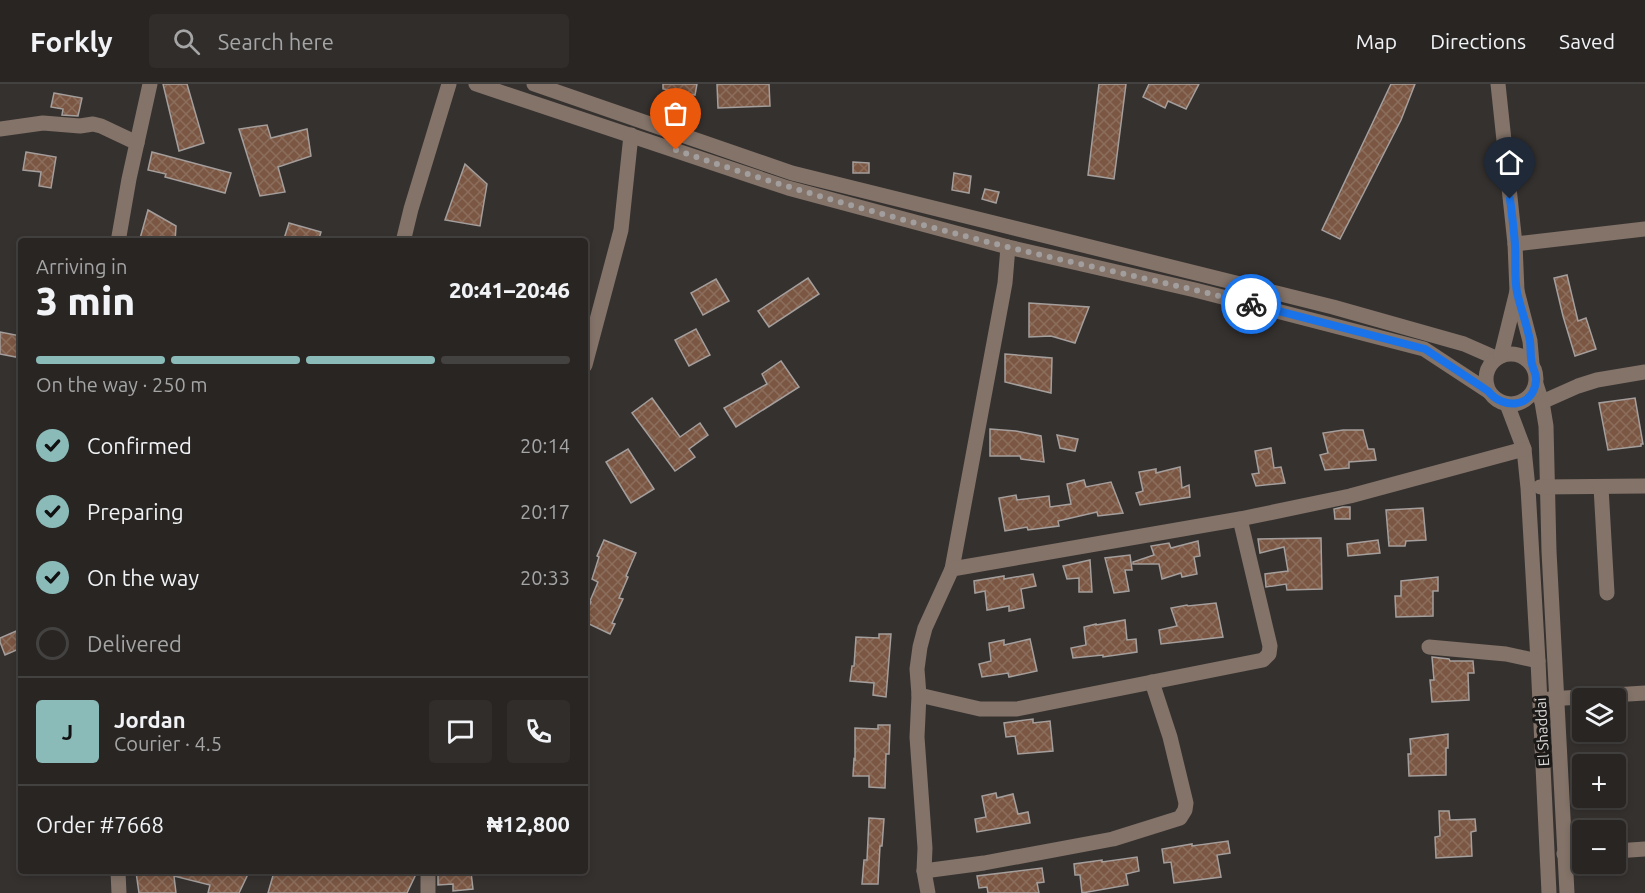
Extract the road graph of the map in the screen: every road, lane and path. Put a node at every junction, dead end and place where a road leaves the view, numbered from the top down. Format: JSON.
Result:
{"nodes":[{"id":1,"x":150,"y":84,"type":"edge"},
{"id":2,"x":449,"y":84,"type":"edge"},
{"id":3,"x":476,"y":84,"type":"edge"},
{"id":4,"x":534,"y":84,"type":"edge"},
{"id":5,"x":1497,"y":84,"type":"edge"},
{"id":6,"x":577,"y":91,"type":"edge"},
{"id":7,"x":0,"y":129,"type":"edge"},
{"id":8,"x":631,"y":135,"type":"junction"},
{"id":9,"x":137,"y":143,"type":"junction"},
{"id":10,"x":790,"y":181,"type":"junction"},
{"id":11,"x":1645,"y":229,"type":"edge"},
{"id":12,"x":119,"y":238,"type":"edge"},
{"id":13,"x":405,"y":238,"type":"edge"},
{"id":14,"x":1515,"y":244,"type":"junction"},
{"id":15,"x":1008,"y":247,"type":"junction"},
{"id":16,"x":1198,"y":274,"type":"junction"},
{"id":17,"x":1195,"y":290,"type":"junction"},
{"id":18,"x":1517,"y":291,"type":"junction"},
{"id":19,"x":588,"y":354,"type":"edge"},
{"id":20,"x":1499,"y":357,"type":"junction"},
{"id":21,"x":1532,"y":364,"type":"junction"},
{"id":22,"x":1645,"y":372,"type":"edge"},
{"id":23,"x":1536,"y":384,"type":"junction"},
{"id":24,"x":1488,"y":391,"type":"junction"},
{"id":25,"x":1542,"y":402,"type":"junction"},
{"id":26,"x":1507,"y":404,"type":"junction"},
{"id":27,"x":1524,"y":449,"type":"junction"},
{"id":28,"x":1645,"y":486,"type":"edge"},
{"id":29,"x":1548,"y":487,"type":"junction"},
{"id":30,"x":1601,"y":487,"type":"junction"},
{"id":31,"x":1528,"y":488,"type":"junction"},
{"id":32,"x":1240,"y":519,"type":"junction"},
{"id":33,"x":952,"y":570,"type":"junction"},
{"id":34,"x":1607,"y":593,"type":"dead end"},
{"id":35,"x":1429,"y":647,"type":"dead end"},
{"id":36,"x":1539,"y":661,"type":"junction"},
{"id":37,"x":1152,"y":682,"type":"junction"},
{"id":38,"x":1645,"y":693,"type":"edge"},
{"id":39,"x":919,"y":695,"type":"junction"},
{"id":40,"x":1540,"y":699,"type":"junction"},
{"id":41,"x":1557,"y":699,"type":"junction"},
{"id":42,"x":1645,"y":849,"type":"edge"},
{"id":43,"x":1626,"y":850,"type":"edge"},
{"id":44,"x":1564,"y":854,"type":"junction"},
{"id":45,"x":1572,"y":854,"type":"edge"},
{"id":46,"x":924,"y":871,"type":"junction"},
{"id":47,"x":118,"y":874,"type":"edge"},
{"id":48,"x":428,"y":874,"type":"edge"},
{"id":49,"x":119,"y":893,"type":"edge"},
{"id":50,"x":428,"y":893,"type":"edge"},
{"id":51,"x":928,"y":893,"type":"edge"},
{"id":52,"x":1549,"y":893,"type":"edge"},
{"id":53,"x":1567,"y":893,"type":"edge"}],
"edges":[{"from":1,"to":9,"type":"street"},
{"from":2,"to":13,"type":"street"},
{"from":3,"to":8,"type":"street"},
{"from":4,"to":6,"type":"street"},
{"from":5,"to":14,"type":"street"},
{"from":6,"to":10,"type":"street"},
{"from":7,"to":9,"type":"street"},
{"from":8,"to":10,"type":"street"},
{"from":8,"to":19,"type":"street"},
{"from":9,"to":12,"type":"street"},
{"from":10,"to":15,"type":"street"},
{"from":10,"to":16,"type":"street"},
{"from":11,"to":14,"type":"street"},
{"from":14,"to":18,"type":"street"},
{"from":15,"to":17,"type":"street"},
{"from":15,"to":33,"type":"street"},
{"from":16,"to":17,"type":"street"},
{"from":16,"to":20,"type":"street"},
{"from":17,"to":24,"type":"street"},
{"from":18,"to":20,"type":"street"},
{"from":18,"to":21,"type":"street"},
{"from":20,"to":21,"type":"street"},
{"from":20,"to":24,"type":"street"},
{"from":21,"to":23,"type":"street"},
{"from":22,"to":25,"type":"street"},
{"from":23,"to":25,"type":"street"},
{"from":23,"to":26,"type":"street"},
{"from":24,"to":26,"type":"street"},
{"from":25,"to":29,"type":"street"},
{"from":26,"to":27,"type":"street","name":"El Shaddai"},
{"from":27,"to":31,"type":"street","name":"El Shaddai"},
{"from":27,"to":32,"type":"street"},
{"from":28,"to":30,"type":"street"},
{"from":29,"to":30,"type":"street"},
{"from":29,"to":31,"type":"street"},
{"from":29,"to":41,"type":"street"},
{"from":30,"to":34,"type":"street"},
{"from":31,"to":36,"type":"street","name":"El Shaddai"},
{"from":32,"to":33,"type":"street"},
{"from":32,"to":37,"type":"street"},
{"from":33,"to":39,"type":"street"},
{"from":35,"to":36,"type":"street"},
{"from":36,"to":40,"type":"street","name":"El Shaddai"},
{"from":37,"to":39,"type":"street"},
{"from":37,"to":46,"type":"street"},
{"from":38,"to":41,"type":"street"},
{"from":39,"to":46,"type":"street"},
{"from":40,"to":41,"type":"street"},
{"from":40,"to":52,"type":"street","name":"El Shaddai"},
{"from":41,"to":44,"type":"street"},
{"from":42,"to":43,"type":"street"},
{"from":44,"to":45,"type":"street"},
{"from":44,"to":53,"type":"street"},
{"from":46,"to":51,"type":"street"},
{"from":47,"to":49,"type":"street"},
{"from":48,"to":50,"type":"street"}]}
